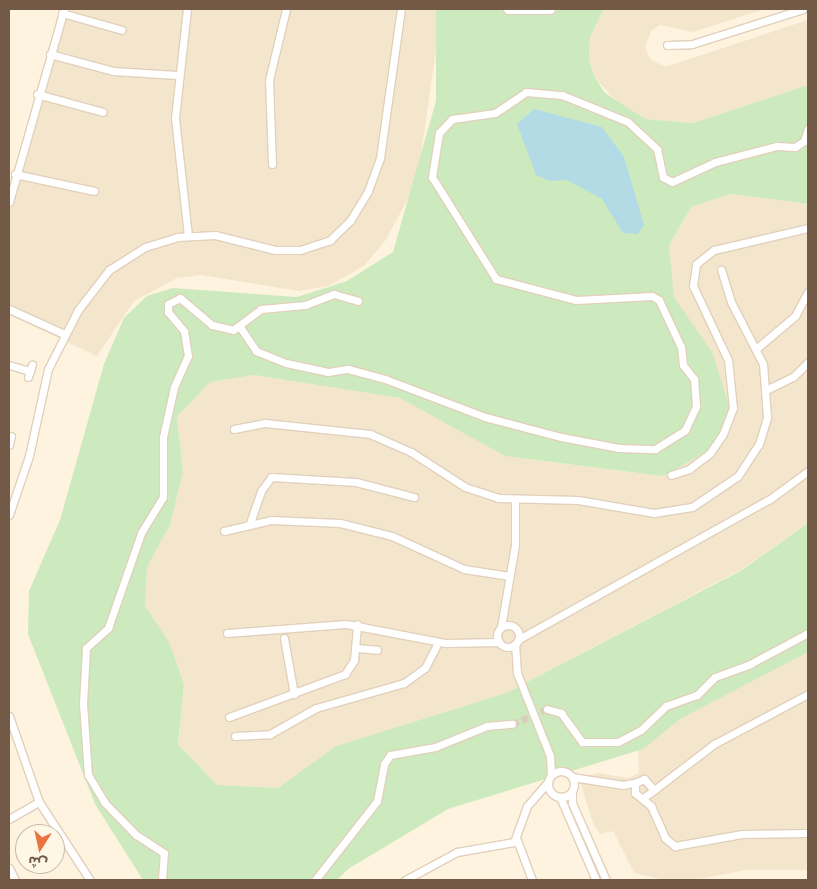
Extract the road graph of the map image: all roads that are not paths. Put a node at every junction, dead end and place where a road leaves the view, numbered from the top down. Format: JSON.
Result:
{"nodes":[{"id":1,"x":187,"y":9,"type":"edge"},
{"id":2,"x":286,"y":9,"type":"edge"},
{"id":3,"x":401,"y":9,"type":"edge"},
{"id":4,"x":508,"y":9,"type":"edge"},
{"id":5,"x":550,"y":9,"type":"edge"},
{"id":6,"x":803,"y":9,"type":"edge"},
{"id":7,"x":63,"y":11,"type":"edge"},
{"id":8,"x":122,"y":30,"type":"dead end"},
{"id":9,"x":667,"y":45,"type":"dead end"},
{"id":10,"x":50,"y":54,"type":"junction"},
{"id":11,"x":177,"y":75,"type":"junction"},
{"id":12,"x":37,"y":94,"type":"junction"},
{"id":13,"x":103,"y":112,"type":"dead end"},
{"id":14,"x":808,"y":129,"type":"edge"},
{"id":15,"x":272,"y":164,"type":"dead end"},
{"id":16,"x":15,"y":174,"type":"junction"},
{"id":17,"x":94,"y":191,"type":"dead end"},
{"id":18,"x":9,"y":202,"type":"edge"},
{"id":19,"x":808,"y":228,"type":"edge"},
{"id":20,"x":188,"y":236,"type":"junction"},
{"id":21,"x":721,"y":270,"type":"dead end"},
{"id":22,"x":808,"y":292,"type":"edge"},
{"id":23,"x":358,"y":300,"type":"dead end"},
{"id":24,"x":9,"y":309,"type":"edge"},
{"id":25,"x":240,"y":327,"type":"junction"},
{"id":26,"x":64,"y":334,"type":"junction"},
{"id":27,"x":757,"y":348,"type":"junction"},
{"id":28,"x":808,"y":362,"type":"edge"},
{"id":29,"x":9,"y":365,"type":"edge"},
{"id":30,"x":30,"y":371,"type":"dead end"},
{"id":31,"x":768,"y":389,"type":"junction"},
{"id":32,"x":234,"y":429,"type":"dead end"},
{"id":33,"x":808,"y":471,"type":"edge"},
{"id":34,"x":671,"y":476,"type":"dead end"},
{"id":35,"x":414,"y":497,"type":"dead end"},
{"id":36,"x":515,"y":500,"type":"junction"},
{"id":37,"x":9,"y":515,"type":"edge"},
{"id":38,"x":250,"y":523,"type":"junction"},
{"id":39,"x":224,"y":531,"type":"dead end"},
{"id":40,"x":509,"y":576,"type":"junction"},
{"id":41,"x":505,"y":614,"type":"junction"},
{"id":42,"x":358,"y":624,"type":"junction"},
{"id":43,"x":514,"y":626,"type":"junction"},
{"id":44,"x":533,"y":627,"type":"junction"},
{"id":45,"x":500,"y":630,"type":"junction"},
{"id":46,"x":227,"y":633,"type":"dead end"},
{"id":47,"x":808,"y":633,"type":"edge"},
{"id":48,"x":284,"y":638,"type":"dead end"},
{"id":49,"x":517,"y":641,"type":"junction"},
{"id":50,"x":438,"y":642,"type":"junction"},
{"id":51,"x":482,"y":642,"type":"junction"},
{"id":52,"x":499,"y":642,"type":"junction"},
{"id":53,"x":506,"y":646,"type":"junction"},
{"id":54,"x":356,"y":648,"type":"junction"},
{"id":55,"x":377,"y":650,"type":"dead end"},
{"id":56,"x":514,"y":661,"type":"junction"},
{"id":57,"x":294,"y":694,"type":"junction"},
{"id":58,"x":808,"y":694,"type":"edge"},
{"id":59,"x":547,"y":710,"type":"dead end"},
{"id":60,"x":9,"y":716,"type":"edge"},
{"id":61,"x":229,"y":717,"type":"dead end"},
{"id":62,"x":512,"y":724,"type":"tunnel mouth"},
{"id":63,"x":235,"y":736,"type":"dead end"},
{"id":64,"x":550,"y":756,"type":"junction"},
{"id":65,"x":563,"y":771,"type":"junction"},
{"id":66,"x":572,"y":777,"type":"junction"},
{"id":67,"x":550,"y":778,"type":"junction"},
{"id":68,"x":668,"y":778,"type":"junction"},
{"id":69,"x":589,"y":779,"type":"junction"},
{"id":70,"x":649,"y":780,"type":"junction"},
{"id":71,"x":636,"y":782,"type":"junction"},
{"id":72,"x":620,"y":784,"type":"junction"},
{"id":73,"x":573,"y":789,"type":"junction"},
{"id":74,"x":551,"y":793,"type":"junction"},
{"id":75,"x":635,"y":793,"type":"junction"},
{"id":76,"x":649,"y":795,"type":"junction"},
{"id":77,"x":560,"y":797,"type":"junction"},
{"id":78,"x":534,"y":798,"type":"junction"},
{"id":79,"x":39,"y":802,"type":"junction"},
{"id":80,"x":9,"y":819,"type":"edge"},
{"id":81,"x":808,"y":833,"type":"edge"},
{"id":82,"x":517,"y":840,"type":"junction"},
{"id":83,"x":9,"y":868,"type":"edge"},
{"id":84,"x":16,"y":880,"type":"edge"},
{"id":85,"x":90,"y":880,"type":"edge"},
{"id":86,"x":162,"y":880,"type":"edge"},
{"id":87,"x":315,"y":880,"type":"edge"},
{"id":88,"x":405,"y":880,"type":"edge"},
{"id":89,"x":532,"y":880,"type":"edge"},
{"id":90,"x":596,"y":880,"type":"edge"},
{"id":91,"x":606,"y":880,"type":"edge"}],
"edges":[{"from":1,"to":11,"type":"street"},
{"from":2,"to":15,"type":"street"},
{"from":3,"to":20,"type":"street"},
{"from":4,"to":5,"type":"street"},
{"from":6,"to":9,"type":"street"},
{"from":7,"to":8,"type":"street"},
{"from":7,"to":10,"type":"street"},
{"from":10,"to":11,"type":"street"},
{"from":10,"to":12,"type":"street"},
{"from":11,"to":20,"type":"street"},
{"from":12,"to":13,"type":"street"},
{"from":12,"to":16,"type":"street"},
{"from":14,"to":25,"type":"street"},
{"from":16,"to":17,"type":"street"},
{"from":16,"to":18,"type":"street"},
{"from":19,"to":34,"type":"street"},
{"from":20,"to":26,"type":"street"},
{"from":21,"to":27,"type":"street"},
{"from":22,"to":27,"type":"street"},
{"from":23,"to":25,"type":"street"},
{"from":24,"to":26,"type":"street"},
{"from":25,"to":86,"type":"street"},
{"from":26,"to":37,"type":"street"},
{"from":27,"to":31,"type":"street"},
{"from":28,"to":31,"type":"street"},
{"from":29,"to":30,"type":"street"},
{"from":31,"to":36,"type":"street"},
{"from":32,"to":36,"type":"street"},
{"from":33,"to":44,"type":"street"},
{"from":35,"to":38,"type":"street"},
{"from":36,"to":40,"type":"street"},
{"from":38,"to":39,"type":"street"},
{"from":38,"to":40,"type":"street"},
{"from":40,"to":41,"type":"street"},
{"from":41,"to":43,"type":"street"},
{"from":41,"to":45,"type":"street"},
{"from":42,"to":46,"type":"street"},
{"from":42,"to":50,"type":"street"},
{"from":42,"to":54,"type":"street"},
{"from":43,"to":44,"type":"street"},
{"from":43,"to":45,"type":"street"},
{"from":43,"to":49,"type":"street"},
{"from":44,"to":49,"type":"street"},
{"from":45,"to":51,"type":"street"},
{"from":45,"to":52,"type":"street"},
{"from":47,"to":59,"type":"street"},
{"from":48,"to":57,"type":"street"},
{"from":49,"to":53,"type":"street"},
{"from":49,"to":56,"type":"street"},
{"from":50,"to":51,"type":"street"},
{"from":50,"to":63,"type":"street"},
{"from":51,"to":52,"type":"street"},
{"from":52,"to":53,"type":"street"},
{"from":53,"to":56,"type":"street"},
{"from":54,"to":55,"type":"street"},
{"from":54,"to":57,"type":"street"},
{"from":56,"to":64,"type":"street"},
{"from":57,"to":61,"type":"street"},
{"from":58,"to":68,"type":"street"},
{"from":60,"to":79,"type":"street"},
{"from":62,"to":87,"type":"street"},
{"from":64,"to":65,"type":"street"},
{"from":64,"to":67,"type":"street"},
{"from":65,"to":66,"type":"street"},
{"from":65,"to":67,"type":"street"},
{"from":66,"to":69,"type":"street"},
{"from":66,"to":73,"type":"street"},
{"from":67,"to":74,"type":"street"},
{"from":67,"to":78,"type":"street"},
{"from":68,"to":70,"type":"street"},
{"from":68,"to":76,"type":"street"},
{"from":69,"to":72,"type":"street"},
{"from":69,"to":73,"type":"street"},
{"from":70,"to":71,"type":"street"},
{"from":70,"to":76,"type":"street"},
{"from":71,"to":72,"type":"street"},
{"from":71,"to":75,"type":"street"},
{"from":72,"to":75,"type":"street"},
{"from":73,"to":77,"type":"street"},
{"from":73,"to":91,"type":"street"},
{"from":74,"to":77,"type":"street"},
{"from":74,"to":78,"type":"street"},
{"from":75,"to":76,"type":"street"},
{"from":76,"to":81,"type":"street"},
{"from":77,"to":90,"type":"street"},
{"from":78,"to":82,"type":"street"},
{"from":79,"to":80,"type":"street"},
{"from":79,"to":85,"type":"street"},
{"from":82,"to":88,"type":"street"},
{"from":82,"to":89,"type":"street"},
{"from":83,"to":84,"type":"street"}]}
